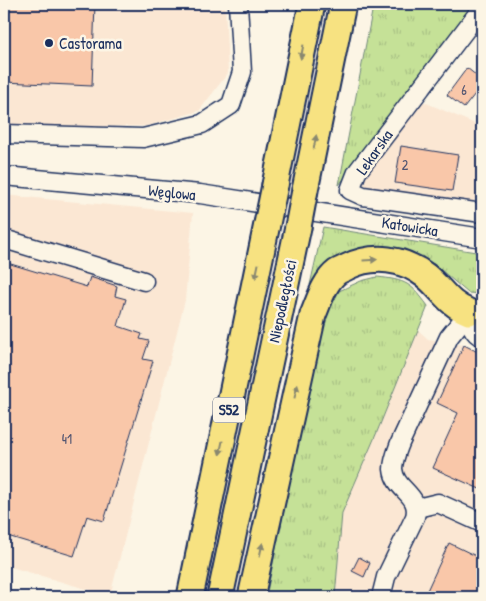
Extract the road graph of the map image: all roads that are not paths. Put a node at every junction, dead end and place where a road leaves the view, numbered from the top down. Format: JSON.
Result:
{"nodes":[{"id":1,"x":238,"y":4,"type":"edge"},
{"id":2,"x":312,"y":4,"type":"edge"},
{"id":3,"x":343,"y":4,"type":"edge"},
{"id":4,"x":482,"y":8,"type":"edge"},
{"id":5,"x":4,"y":134,"type":"edge"},
{"id":6,"x":4,"y":176,"type":"edge"},
{"id":7,"x":482,"y":213,"type":"edge"},
{"id":8,"x":338,"y":215,"type":"joint"},
{"id":9,"x":482,"y":238,"type":"edge"},
{"id":10,"x":4,"y":239,"type":"edge"},
{"id":11,"x":144,"y":281,"type":"dead end"},
{"id":12,"x":476,"y":311,"type":"edge"},
{"id":13,"x":482,"y":337,"type":"edge"},
{"id":14,"x":417,"y":508,"type":"junction"},
{"id":15,"x":482,"y":523,"type":"edge"},
{"id":16,"x":190,"y":597,"type":"edge"},
{"id":17,"x":220,"y":597,"type":"edge"},
{"id":18,"x":251,"y":597,"type":"edge"},
{"id":19,"x":381,"y":597,"type":"edge"}],
"edges":[{"from":1,"to":5,"type":"street"},
{"from":2,"to":16,"type":"highway","name":"Niepodległości","number":"S52","one_way":true,"bridge":true},
{"from":17,"to":3,"type":"highway","name":"Niepodległości","number":"S52","one_way":true,"bridge":true},
{"from":4,"to":7,"type":"street","name":"Lekarska"},
{"from":6,"to":8,"type":"street","name":"Węglowa"},
{"from":8,"to":9,"type":"street","name":"Katowicka"},
{"from":10,"to":11,"type":"street"},
{"from":12,"to":13,"type":"street"},
{"from":12,"to":14,"type":"street"},
{"from":18,"to":12,"type":"highway","one_way":true},
{"from":14,"to":15,"type":"street"},
{"from":14,"to":19,"type":"street"}]}
